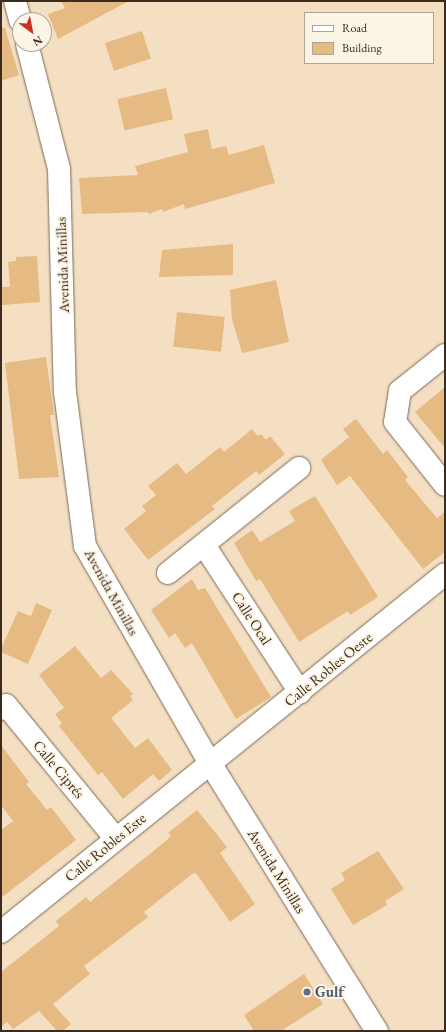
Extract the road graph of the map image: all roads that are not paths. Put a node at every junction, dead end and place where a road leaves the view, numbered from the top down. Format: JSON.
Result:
{"nodes":[{"id":1,"x":15,"y":1,"type":"edge"},
{"id":2,"x":18,"y":12,"type":"edge"},
{"id":3,"x":28,"y":52,"type":"edge"},
{"id":4,"x":445,"y":355,"type":"edge"},
{"id":5,"x":299,"y":468,"type":"dead end"},
{"id":6,"x":445,"y":484,"type":"edge"},
{"id":7,"x":204,"y":545,"type":"junction"},
{"id":8,"x":168,"y":573,"type":"dead end"},
{"id":9,"x":445,"y":574,"type":"edge"},
{"id":10,"x":300,"y":692,"type":"junction"},
{"id":11,"x":1,"y":709,"type":"edge"},
{"id":12,"x":210,"y":763,"type":"junction"},
{"id":13,"x":116,"y":839,"type":"junction"},
{"id":14,"x":1,"y":932,"type":"edge"},
{"id":15,"x":377,"y":1031,"type":"edge"}],
"edges":[{"from":1,"to":2,"type":"street"},
{"from":3,"to":12,"type":"street","name":"Avenida Minillas"},
{"from":4,"to":6,"type":"street"},
{"from":5,"to":7,"type":"street"},
{"from":7,"to":8,"type":"street"},
{"from":7,"to":10,"type":"street","name":"Calle Ocal"},
{"from":9,"to":10,"type":"street","name":"Calle Robles Oeste"},
{"from":10,"to":12,"type":"street","name":"Calle Robles Oeste"},
{"from":11,"to":13,"type":"street","name":"Calle Ciprés"},
{"from":12,"to":13,"type":"street","name":"Calle Robles Este"},
{"from":12,"to":15,"type":"street","name":"Avenida Minillas"},
{"from":13,"to":14,"type":"street","name":"Calle Robles Este"}]}
